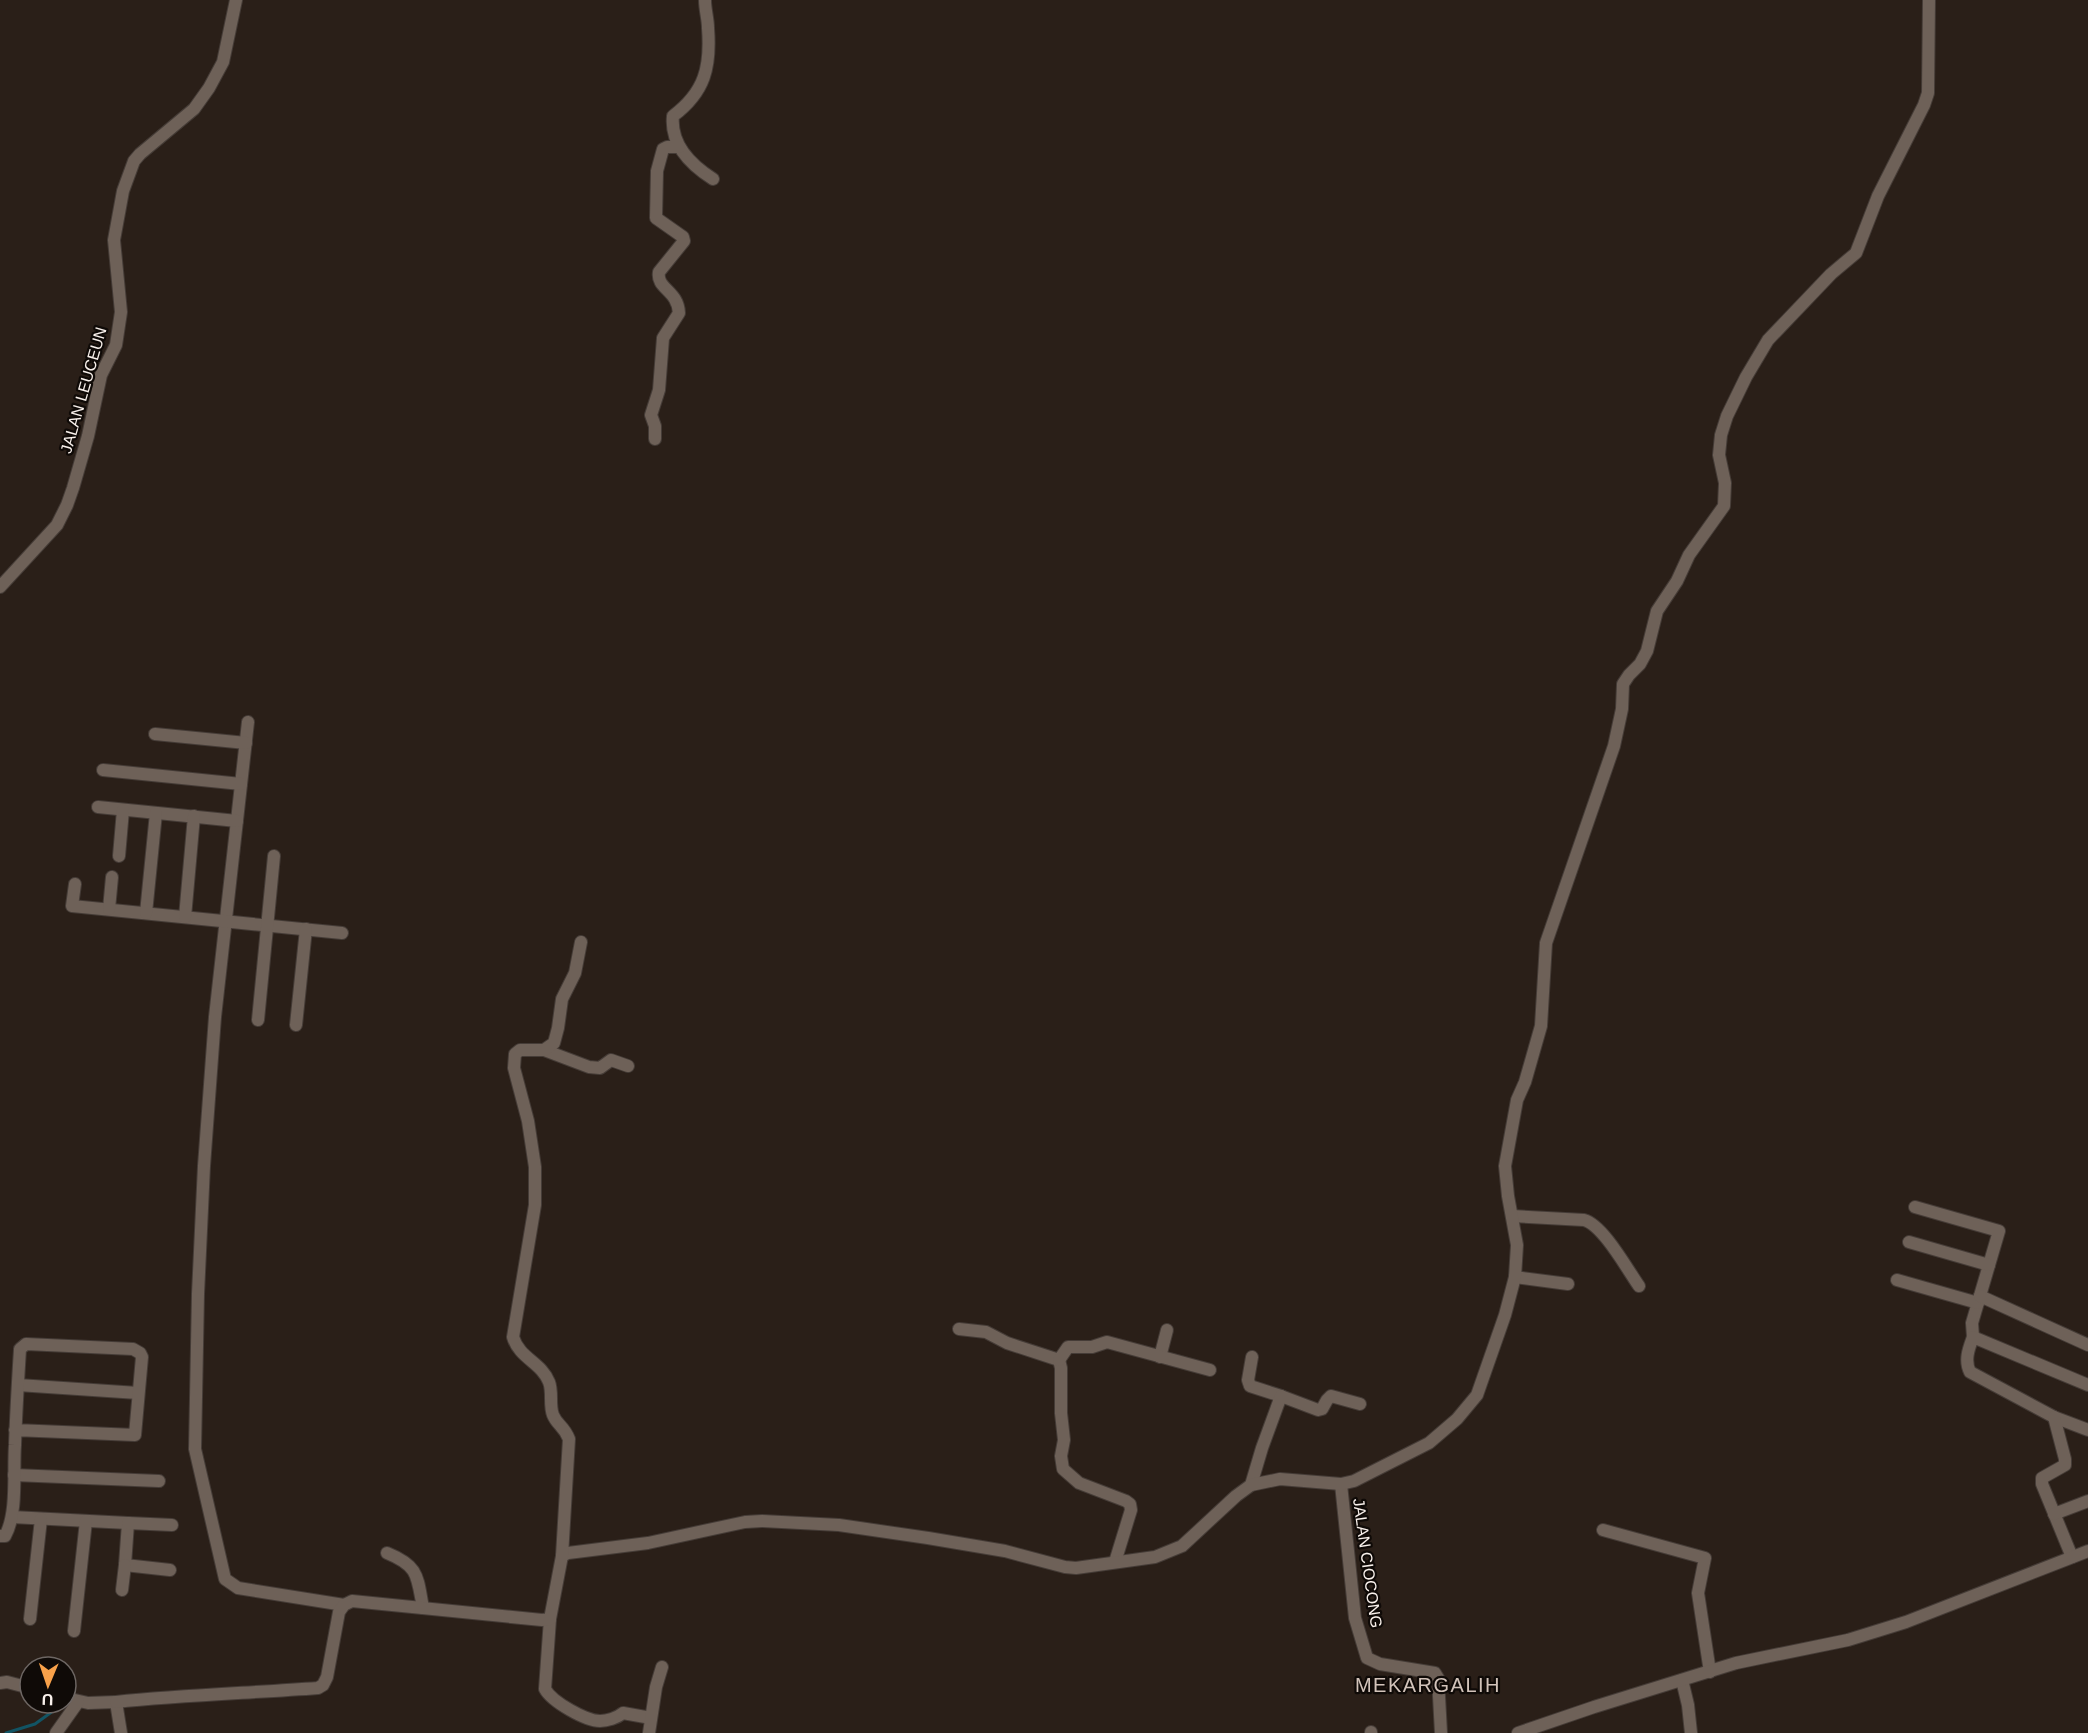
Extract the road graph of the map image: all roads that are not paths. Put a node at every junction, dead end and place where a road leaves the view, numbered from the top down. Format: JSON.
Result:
{"nodes":[{"id":1,"x":236,"y":0,"type":"edge"},
{"id":2,"x":705,"y":0,"type":"edge"},
{"id":3,"x":1929,"y":0,"type":"edge"},
{"id":4,"x":679,"y":147,"type":"junction"},
{"id":5,"x":713,"y":179,"type":"dead end"},
{"id":6,"x":655,"y":440,"type":"dead end"},
{"id":7,"x":0,"y":587,"type":"edge"},
{"id":8,"x":248,"y":723,"type":"dead end"},
{"id":9,"x":155,"y":734,"type":"dead end"},
{"id":10,"x":246,"y":742,"type":"junction"},
{"id":11,"x":103,"y":770,"type":"dead end"},
{"id":12,"x":241,"y":784,"type":"junction"},
{"id":13,"x":98,"y":807,"type":"dead end"},
{"id":14,"x":123,"y":810,"type":"junction"},
{"id":15,"x":156,"y":813,"type":"junction"},
{"id":16,"x":194,"y":816,"type":"junction"},
{"id":17,"x":237,"y":821,"type":"junction"},
{"id":18,"x":119,"y":856,"type":"dead end"},
{"id":19,"x":274,"y":856,"type":"dead end"},
{"id":20,"x":112,"y":877,"type":"dead end"},
{"id":21,"x":75,"y":884,"type":"dead end"},
{"id":22,"x":109,"y":909,"type":"junction"},
{"id":23,"x":146,"y":913,"type":"junction"},
{"id":24,"x":185,"y":917,"type":"junction"},
{"id":25,"x":226,"y":921,"type":"junction"},
{"id":26,"x":267,"y":925,"type":"junction"},
{"id":27,"x":306,"y":929,"type":"junction"},
{"id":28,"x":342,"y":933,"type":"dead end"},
{"id":29,"x":581,"y":942,"type":"dead end"},
{"id":30,"x":258,"y":1020,"type":"dead end"},
{"id":31,"x":296,"y":1025,"type":"dead end"},
{"id":32,"x":544,"y":1050,"type":"junction"},
{"id":33,"x":628,"y":1066,"type":"dead end"},
{"id":34,"x":1915,"y":1207,"type":"dead end"},
{"id":35,"x":1512,"y":1216,"type":"junction"},
{"id":36,"x":1909,"y":1242,"type":"dead end"},
{"id":37,"x":1989,"y":1265,"type":"junction"},
{"id":38,"x":1515,"y":1277,"type":"junction"},
{"id":39,"x":1897,"y":1280,"type":"dead end"},
{"id":40,"x":1568,"y":1284,"type":"dead end"},
{"id":41,"x":1639,"y":1286,"type":"dead end"},
{"id":42,"x":1979,"y":1300,"type":"junction"},
{"id":43,"x":959,"y":1329,"type":"dead end"},
{"id":44,"x":1167,"y":1330,"type":"dead end"},
{"id":45,"x":1973,"y":1337,"type":"junction"},
{"id":46,"x":2088,"y":1345,"type":"edge"},
{"id":47,"x":1160,"y":1357,"type":"junction"},
{"id":48,"x":1252,"y":1357,"type":"dead end"},
{"id":49,"x":1059,"y":1360,"type":"junction"},
{"id":50,"x":1210,"y":1370,"type":"dead end"},
{"id":51,"x":18,"y":1385,"type":"junction"},
{"id":52,"x":2088,"y":1385,"type":"edge"},
{"id":53,"x":138,"y":1393,"type":"junction"},
{"id":54,"x":1281,"y":1396,"type":"junction"},
{"id":55,"x":1360,"y":1404,"type":"dead end"},
{"id":56,"x":2054,"y":1417,"type":"junction"},
{"id":57,"x":15,"y":1430,"type":"junction"},
{"id":58,"x":2088,"y":1430,"type":"edge"},
{"id":59,"x":14,"y":1475,"type":"junction"},
{"id":60,"x":159,"y":1481,"type":"dead end"},
{"id":61,"x":1341,"y":1484,"type":"junction"},
{"id":62,"x":1251,"y":1485,"type":"junction"},
{"id":63,"x":2088,"y":1502,"type":"edge"},
{"id":64,"x":2054,"y":1514,"type":"junction"},
{"id":65,"x":12,"y":1517,"type":"junction"},
{"id":66,"x":40,"y":1519,"type":"junction"},
{"id":67,"x":86,"y":1521,"type":"junction"},
{"id":68,"x":128,"y":1523,"type":"junction"},
{"id":69,"x":172,"y":1525,"type":"dead end"},
{"id":70,"x":1603,"y":1530,"type":"dead end"},
{"id":71,"x":0,"y":1536,"type":"edge"},
{"id":72,"x":2088,"y":1551,"type":"edge"},
{"id":73,"x":387,"y":1553,"type":"dead end"},
{"id":74,"x":562,"y":1556,"type":"junction"},
{"id":75,"x":2072,"y":1557,"type":"junction"},
{"id":76,"x":1115,"y":1562,"type":"junction"},
{"id":77,"x":125,"y":1565,"type":"junction"},
{"id":78,"x":170,"y":1570,"type":"dead end"},
{"id":79,"x":122,"y":1590,"type":"dead end"},
{"id":80,"x":344,"y":1605,"type":"junction"},
{"id":81,"x":423,"y":1608,"type":"junction"},
{"id":82,"x":30,"y":1618,"type":"dead end"},
{"id":83,"x":550,"y":1619,"type":"junction"},
{"id":84,"x":74,"y":1630,"type":"dead end"},
{"id":85,"x":662,"y":1666,"type":"dead end"},
{"id":86,"x":1710,"y":1672,"type":"junction"},
{"id":87,"x":1682,"y":1680,"type":"junction"},
{"id":88,"x":0,"y":1683,"type":"edge"},
{"id":89,"x":18,"y":1685,"type":"edge"},
{"id":90,"x":78,"y":1700,"type":"edge"},
{"id":91,"x":116,"y":1702,"type":"junction"},
{"id":92,"x":65,"y":1715,"type":"edge"},
{"id":93,"x":651,"y":1718,"type":"junction"},
{"id":94,"x":56,"y":1733,"type":"edge"},
{"id":95,"x":121,"y":1733,"type":"edge"},
{"id":96,"x":649,"y":1733,"type":"edge"},
{"id":97,"x":1441,"y":1733,"type":"edge"},
{"id":98,"x":1518,"y":1733,"type":"edge"},
{"id":99,"x":1691,"y":1733,"type":"edge"}],
"edges":[{"from":1,"to":7,"type":"street","name":"JALAN LEUCEUN"},
{"from":2,"to":4,"type":"street"},
{"from":3,"to":35,"type":"street"},
{"from":4,"to":5,"type":"street"},
{"from":4,"to":6,"type":"street"},
{"from":8,"to":10,"type":"street"},
{"from":9,"to":10,"type":"street"},
{"from":10,"to":12,"type":"street"},
{"from":11,"to":12,"type":"street"},
{"from":12,"to":17,"type":"street"},
{"from":13,"to":14,"type":"street"},
{"from":14,"to":15,"type":"street"},
{"from":14,"to":18,"type":"street"},
{"from":15,"to":16,"type":"street"},
{"from":15,"to":23,"type":"street"},
{"from":16,"to":17,"type":"street"},
{"from":16,"to":24,"type":"street"},
{"from":17,"to":25,"type":"street"},
{"from":19,"to":26,"type":"street"},
{"from":20,"to":22,"type":"street"},
{"from":21,"to":22,"type":"street"},
{"from":22,"to":23,"type":"street"},
{"from":23,"to":24,"type":"street"},
{"from":24,"to":25,"type":"street"},
{"from":25,"to":26,"type":"street"},
{"from":25,"to":80,"type":"street"},
{"from":26,"to":27,"type":"street"},
{"from":26,"to":30,"type":"street"},
{"from":27,"to":28,"type":"street"},
{"from":27,"to":31,"type":"street"},
{"from":29,"to":32,"type":"street"},
{"from":32,"to":33,"type":"street"},
{"from":32,"to":74,"type":"street"},
{"from":34,"to":37,"type":"street"},
{"from":35,"to":38,"type":"street"},
{"from":35,"to":41,"type":"street"},
{"from":36,"to":37,"type":"street"},
{"from":37,"to":42,"type":"street"},
{"from":38,"to":40,"type":"street"},
{"from":38,"to":61,"type":"street"},
{"from":39,"to":42,"type":"street"},
{"from":42,"to":45,"type":"street"},
{"from":42,"to":46,"type":"street"},
{"from":43,"to":49,"type":"street"},
{"from":44,"to":47,"type":"street"},
{"from":45,"to":52,"type":"street"},
{"from":45,"to":56,"type":"street"},
{"from":47,"to":49,"type":"street"},
{"from":47,"to":50,"type":"street"},
{"from":48,"to":54,"type":"street"},
{"from":49,"to":76,"type":"street"},
{"from":51,"to":53,"type":"street"},
{"from":51,"to":53,"type":"street"},
{"from":51,"to":57,"type":"street"},
{"from":53,"to":57,"type":"street"},
{"from":54,"to":55,"type":"street"},
{"from":54,"to":62,"type":"street"},
{"from":56,"to":58,"type":"street"},
{"from":56,"to":64,"type":"street"},
{"from":57,"to":59,"type":"street"},
{"from":59,"to":60,"type":"street"},
{"from":59,"to":65,"type":"street"},
{"from":61,"to":62,"type":"street"},
{"from":61,"to":97,"type":"street","name":"JALAN CIOCONG"},
{"from":62,"to":76,"type":"street"},
{"from":63,"to":64,"type":"street"},
{"from":64,"to":75,"type":"street"},
{"from":65,"to":66,"type":"street"},
{"from":65,"to":71,"type":"street"},
{"from":66,"to":67,"type":"street"},
{"from":66,"to":82,"type":"street"},
{"from":67,"to":68,"type":"street"},
{"from":67,"to":84,"type":"street"},
{"from":68,"to":69,"type":"street"},
{"from":68,"to":77,"type":"street"},
{"from":70,"to":86,"type":"street"},
{"from":72,"to":75,"type":"street"},
{"from":73,"to":81,"type":"street"},
{"from":74,"to":76,"type":"street"},
{"from":74,"to":83,"type":"street"},
{"from":75,"to":86,"type":"street"},
{"from":77,"to":78,"type":"street"},
{"from":77,"to":79,"type":"street"},
{"from":80,"to":81,"type":"street"},
{"from":80,"to":91,"type":"street"},
{"from":81,"to":83,"type":"street"},
{"from":83,"to":93,"type":"street"},
{"from":85,"to":93,"type":"street"},
{"from":86,"to":87,"type":"street"},
{"from":87,"to":98,"type":"street"},
{"from":87,"to":99,"type":"street"},
{"from":88,"to":89,"type":"street"},
{"from":90,"to":91,"type":"street"},
{"from":91,"to":95,"type":"street"},
{"from":92,"to":94,"type":"street"},
{"from":93,"to":96,"type":"street"}]}
